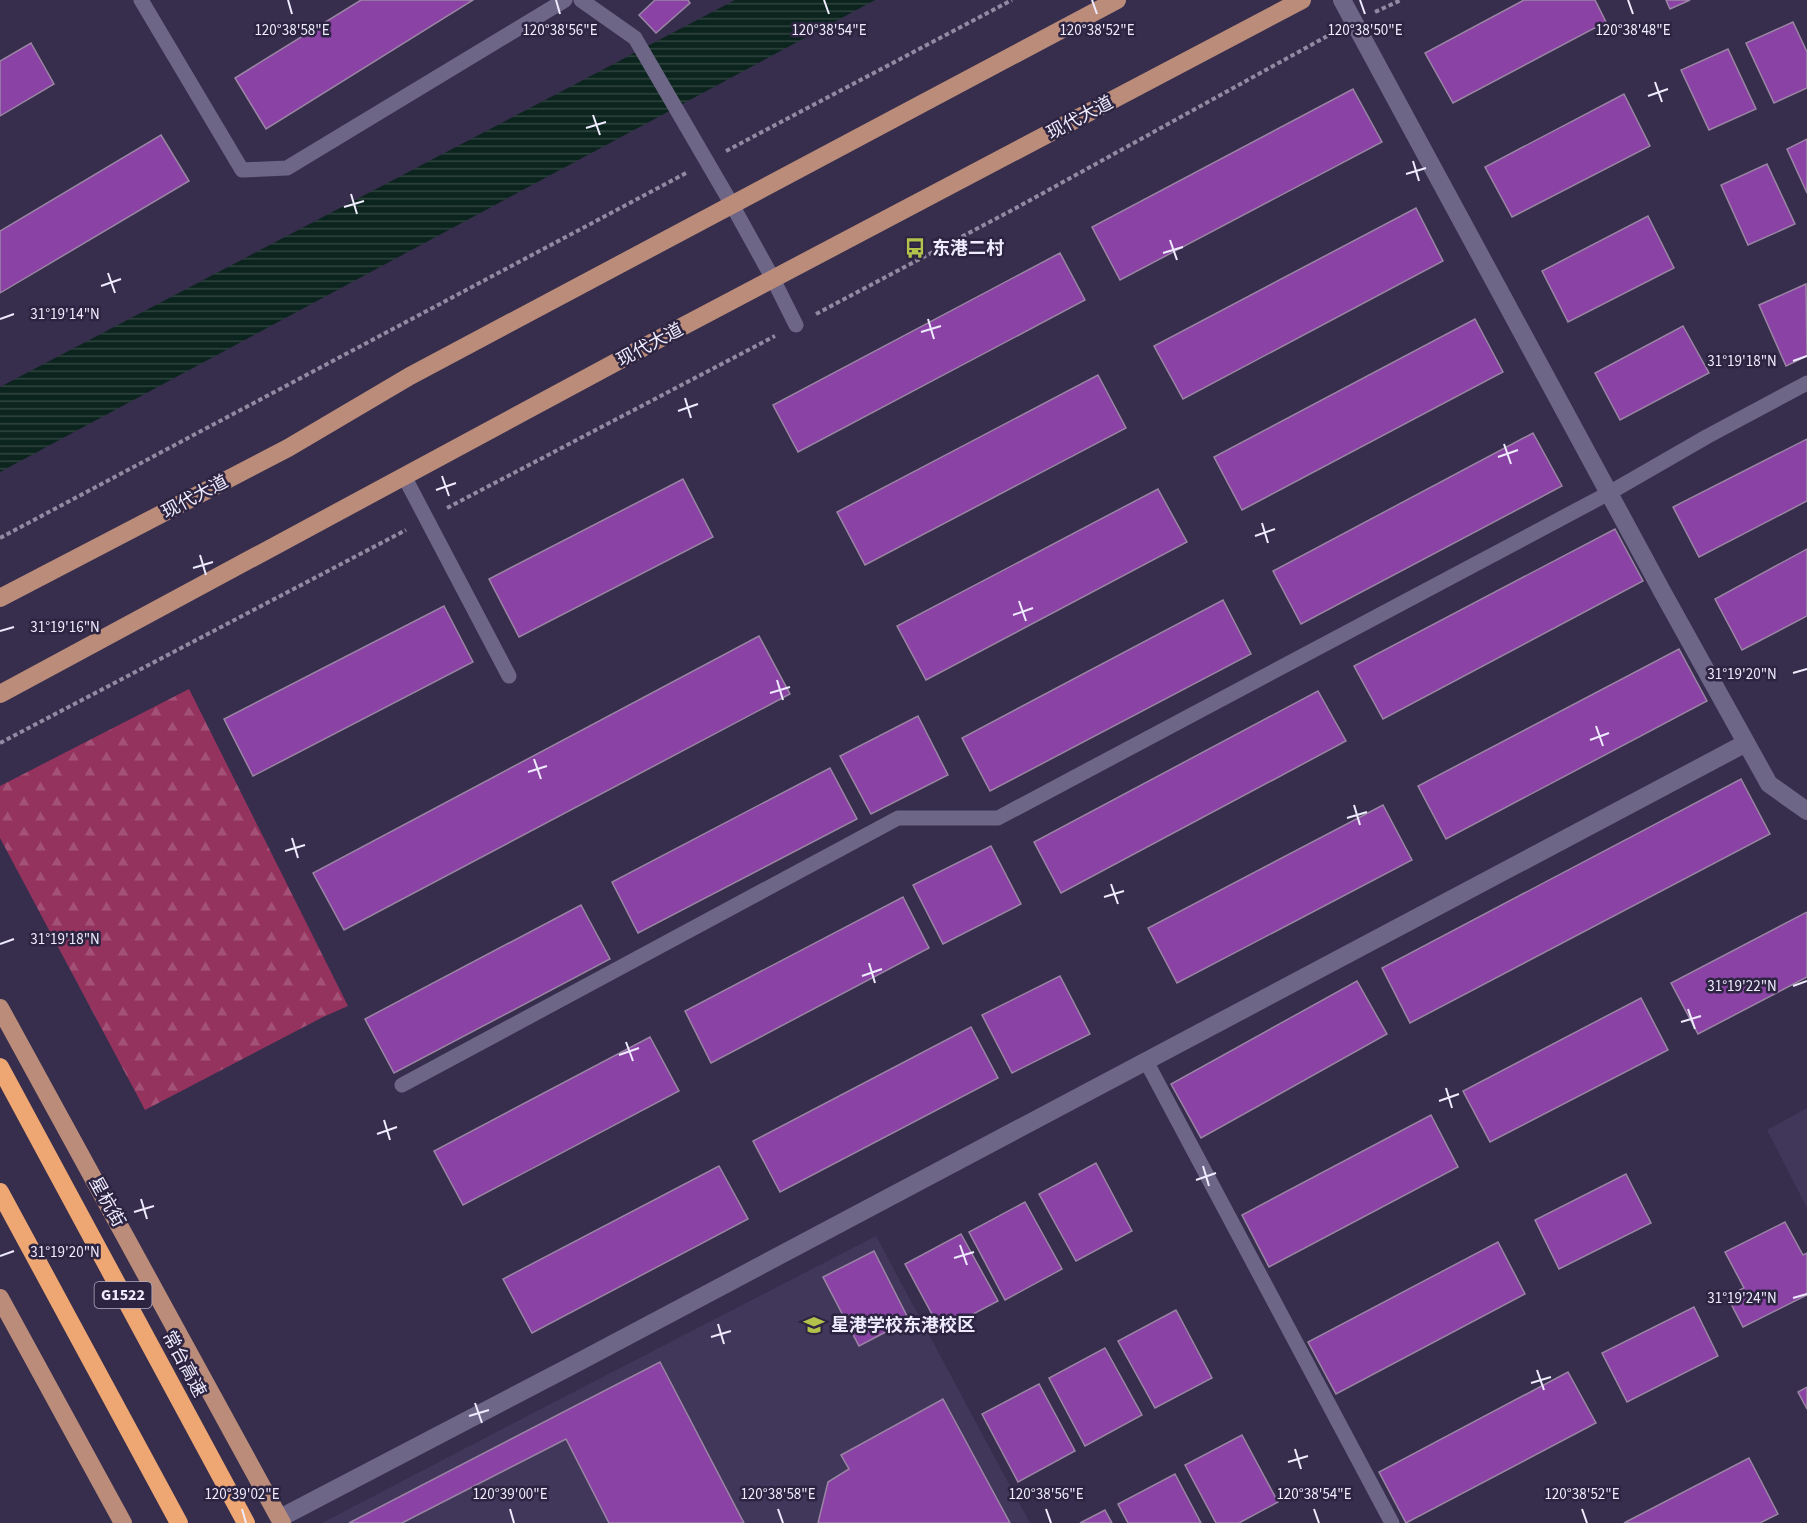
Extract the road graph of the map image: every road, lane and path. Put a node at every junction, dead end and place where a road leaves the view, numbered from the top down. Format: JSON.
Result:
{"nodes":[{"id":1,"x":141,"y":0,"type":"edge"},
{"id":2,"x":565,"y":0,"type":"edge"},
{"id":3,"x":581,"y":0,"type":"edge"},
{"id":4,"x":1012,"y":0,"type":"edge"},
{"id":5,"x":1117,"y":0,"type":"edge"},
{"id":6,"x":1302,"y":0,"type":"edge"},
{"id":7,"x":1342,"y":0,"type":"edge"},
{"id":8,"x":1401,"y":0,"type":"edge"},
{"id":9,"x":1353,"y":22,"type":"junction"},
{"id":10,"x":707,"y":161,"type":"junction"},
{"id":11,"x":731,"y":204,"type":"junction"},
{"id":12,"x":773,"y":279,"type":"junction"},
{"id":13,"x":795,"y":325,"type":"junction"},
{"id":14,"x":1807,"y":384,"type":"edge"},
{"id":15,"x":405,"y":478,"type":"junction"},
{"id":16,"x":1610,"y":493,"type":"junction"},
{"id":17,"x":427,"y":519,"type":"junction"},
{"id":18,"x":0,"y":537,"type":"edge"},
{"id":19,"x":0,"y":598,"type":"edge"},
{"id":20,"x":509,"y":676,"type":"dead end"},
{"id":21,"x":0,"y":694,"type":"edge"},
{"id":22,"x":0,"y":743,"type":"edge"},
{"id":23,"x":1746,"y":743,"type":"junction"},
{"id":24,"x":1807,"y":811,"type":"edge"},
{"id":25,"x":0,"y":1008,"type":"edge"},
{"id":26,"x":1146,"y":1061,"type":"junction"},
{"id":27,"x":0,"y":1067,"type":"edge"},
{"id":28,"x":402,"y":1085,"type":"dead end"},
{"id":29,"x":0,"y":1192,"type":"edge"},
{"id":30,"x":0,"y":1298,"type":"edge"},
{"id":31,"x":281,"y":1521,"type":"edge"},
{"id":32,"x":123,"y":1523,"type":"edge"},
{"id":33,"x":179,"y":1523,"type":"edge"},
{"id":34,"x":246,"y":1523,"type":"edge"},
{"id":35,"x":1392,"y":1523,"type":"edge"}],
"edges":[{"from":1,"to":2,"type":"lane"},
{"from":3,"to":10,"type":"lane"},
{"from":4,"to":10,"type":"path"},
{"from":5,"to":11,"type":"main road","name":"现代大道"},
{"from":6,"to":12,"type":"main road","name":"现代大道"},
{"from":7,"to":9,"type":"street"},
{"from":8,"to":9,"type":"path"},
{"from":9,"to":13,"type":"path"},
{"from":9,"to":16,"type":"street"},
{"from":10,"to":11,"type":"lane"},
{"from":10,"to":18,"type":"path"},
{"from":11,"to":12,"type":"lane"},
{"from":11,"to":19,"type":"main road","name":"现代大道"},
{"from":12,"to":13,"type":"lane"},
{"from":12,"to":15,"type":"main road","name":"现代大道"},
{"from":13,"to":17,"type":"path"},
{"from":14,"to":16,"type":"lane"},
{"from":15,"to":17,"type":"lane"},
{"from":15,"to":21,"type":"main road","name":"现代大道"},
{"from":16,"to":23,"type":"street"},
{"from":16,"to":28,"type":"lane"},
{"from":17,"to":20,"type":"lane"},
{"from":17,"to":22,"type":"path"},
{"from":23,"to":24,"type":"street"},
{"from":23,"to":26,"type":"street"},
{"from":25,"to":31,"type":"main road","name":"星杭街"},
{"from":26,"to":31,"type":"street"},
{"from":26,"to":35,"type":"lane"},
{"from":27,"to":34,"type":"highway","name":"常台高速","number":"G1522"},
{"from":29,"to":33,"type":"highway"},
{"from":30,"to":32,"type":"main road"}]}
